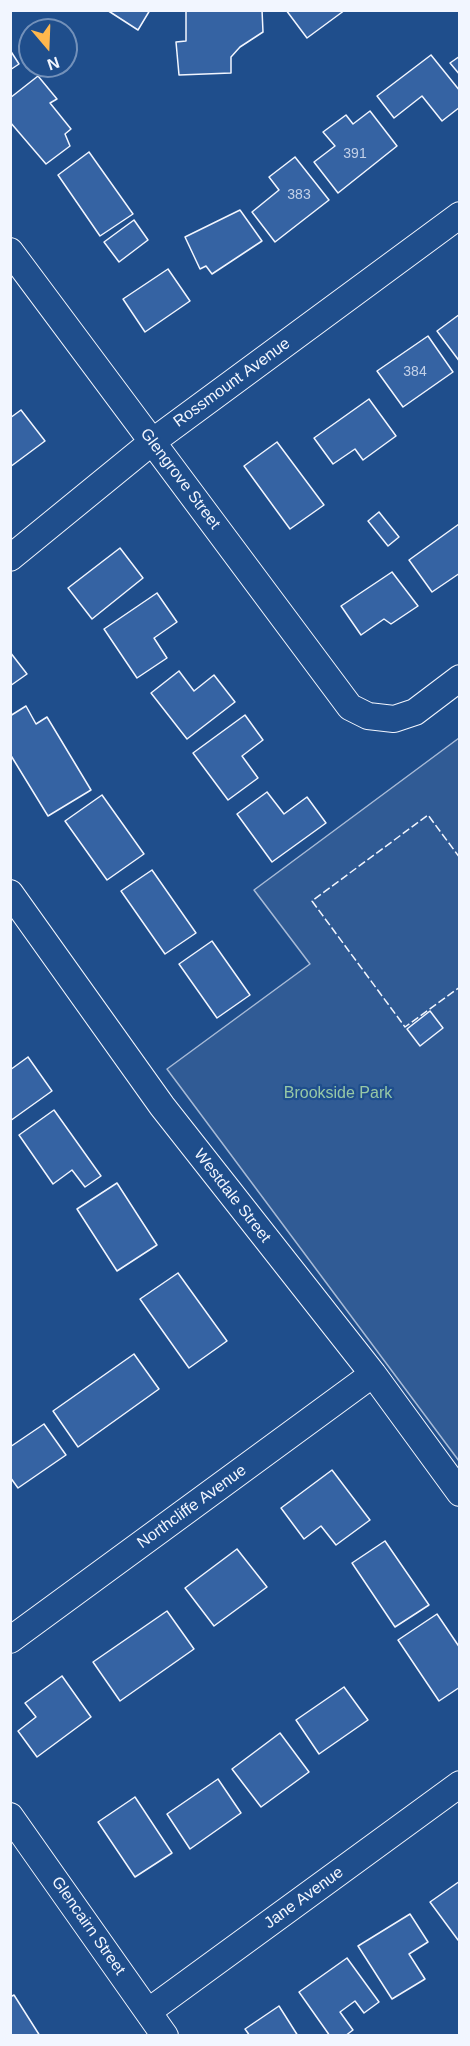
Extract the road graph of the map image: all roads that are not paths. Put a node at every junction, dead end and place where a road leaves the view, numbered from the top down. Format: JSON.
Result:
{"nodes":[{"id":1,"x":459,"y":215,"type":"edge"},
{"id":2,"x":10,"y":251,"type":"edge"},
{"id":3,"x":152,"y":442,"type":"junction"},
{"id":4,"x":10,"y":558,"type":"edge"},
{"id":5,"x":459,"y":678,"type":"edge"},
{"id":6,"x":10,"y":893,"type":"edge"},
{"id":7,"x":373,"y":1374,"type":"junction"},
{"id":8,"x":459,"y":1493,"type":"edge"},
{"id":9,"x":10,"y":1640,"type":"edge"},
{"id":10,"x":459,"y":1784,"type":"edge"},
{"id":11,"x":10,"y":1816,"type":"edge"},
{"id":12,"x":149,"y":2011,"type":"junction"},
{"id":13,"x":165,"y":2036,"type":"edge"}],
"edges":[{"from":1,"to":3,"type":"street","name":"Rossmount Avenue"},
{"from":2,"to":3,"type":"street","name":"Glengrove Street"},
{"from":3,"to":4,"type":"street","name":"Rossmount Avenue"},
{"from":3,"to":5,"type":"street","name":"Glengrove Street"},
{"from":6,"to":7,"type":"street","name":"Westdale Street"},
{"from":7,"to":8,"type":"street","name":"Westdale Street"},
{"from":7,"to":9,"type":"street","name":"Northcliffe Avenue"},
{"from":10,"to":12,"type":"street","name":"Jane Avenue"},
{"from":11,"to":12,"type":"street","name":"Glencairn Street"},
{"from":12,"to":13,"type":"street","name":"Glencairn Street"}]}
